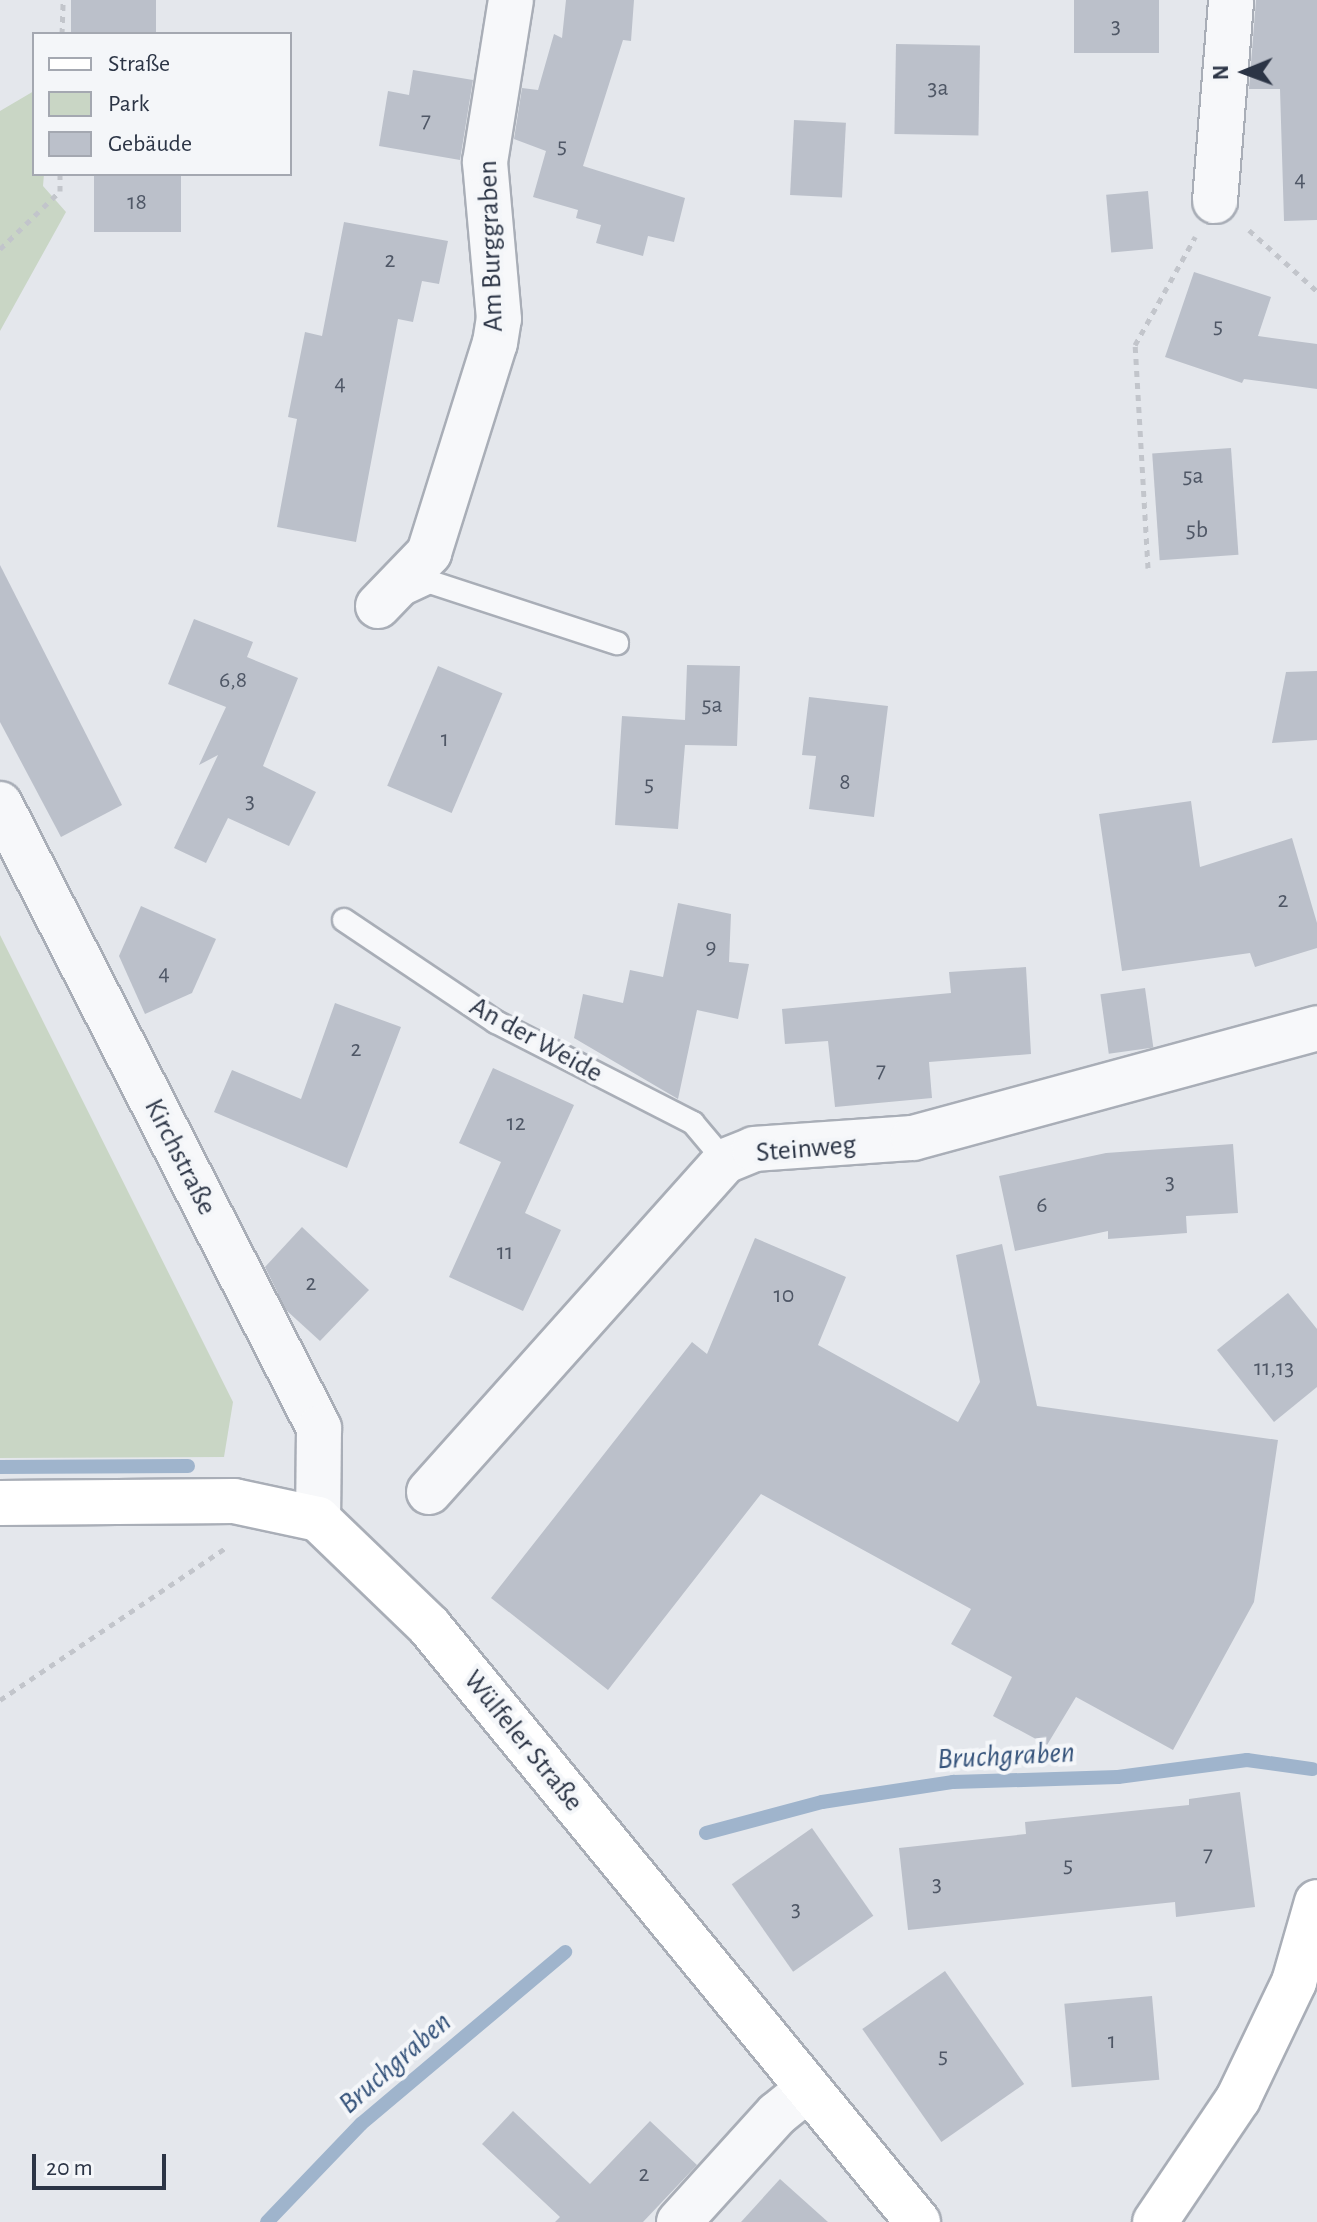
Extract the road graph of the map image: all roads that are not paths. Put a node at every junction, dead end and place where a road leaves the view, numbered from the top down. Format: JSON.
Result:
{"nodes":[{"id":1,"x":511,"y":0,"type":"edge"},
{"id":2,"x":1231,"y":0,"type":"edge"},
{"id":3,"x":1215,"y":201,"type":"road end"},
{"id":4,"x":378,"y":606,"type":"joint"},
{"id":5,"x":617,"y":643,"type":"dead end"},
{"id":6,"x":0,"y":804,"type":"edge"},
{"id":7,"x":344,"y":920,"type":"dead end"},
{"id":8,"x":1317,"y":1028,"type":"edge"},
{"id":9,"x":725,"y":1161,"type":"junction"},
{"id":10,"x":429,"y":1492,"type":"dead end"},
{"id":11,"x":0,"y":1503,"type":"edge"},
{"id":12,"x":318,"y":1519,"type":"junction"},
{"id":13,"x":1317,"y":1902,"type":"edge"},
{"id":14,"x":807,"y":2090,"type":"junction"},
{"id":15,"x":679,"y":2222,"type":"edge"},
{"id":16,"x":918,"y":2222,"type":"edge"},
{"id":17,"x":1155,"y":2222,"type":"edge"}],
"edges":[{"from":1,"to":4,"type":"street","name":"Am Burggraben"},
{"from":2,"to":3,"type":"street"},
{"from":4,"to":5,"type":"lane"},
{"from":6,"to":12,"type":"street","name":"Kirchstraße"},
{"from":7,"to":9,"type":"lane","name":"An der Weide"},
{"from":8,"to":9,"type":"street","name":"Steinweg"},
{"from":9,"to":10,"type":"street","name":"Steinweg"},
{"from":11,"to":12,"type":"main road"},
{"from":12,"to":14,"type":"main road","name":"Wülfeler Straße"},
{"from":13,"to":17,"type":"main road"},
{"from":14,"to":15,"type":"street"},
{"from":14,"to":16,"type":"main road","name":"Wülfeler Straße"}]}
